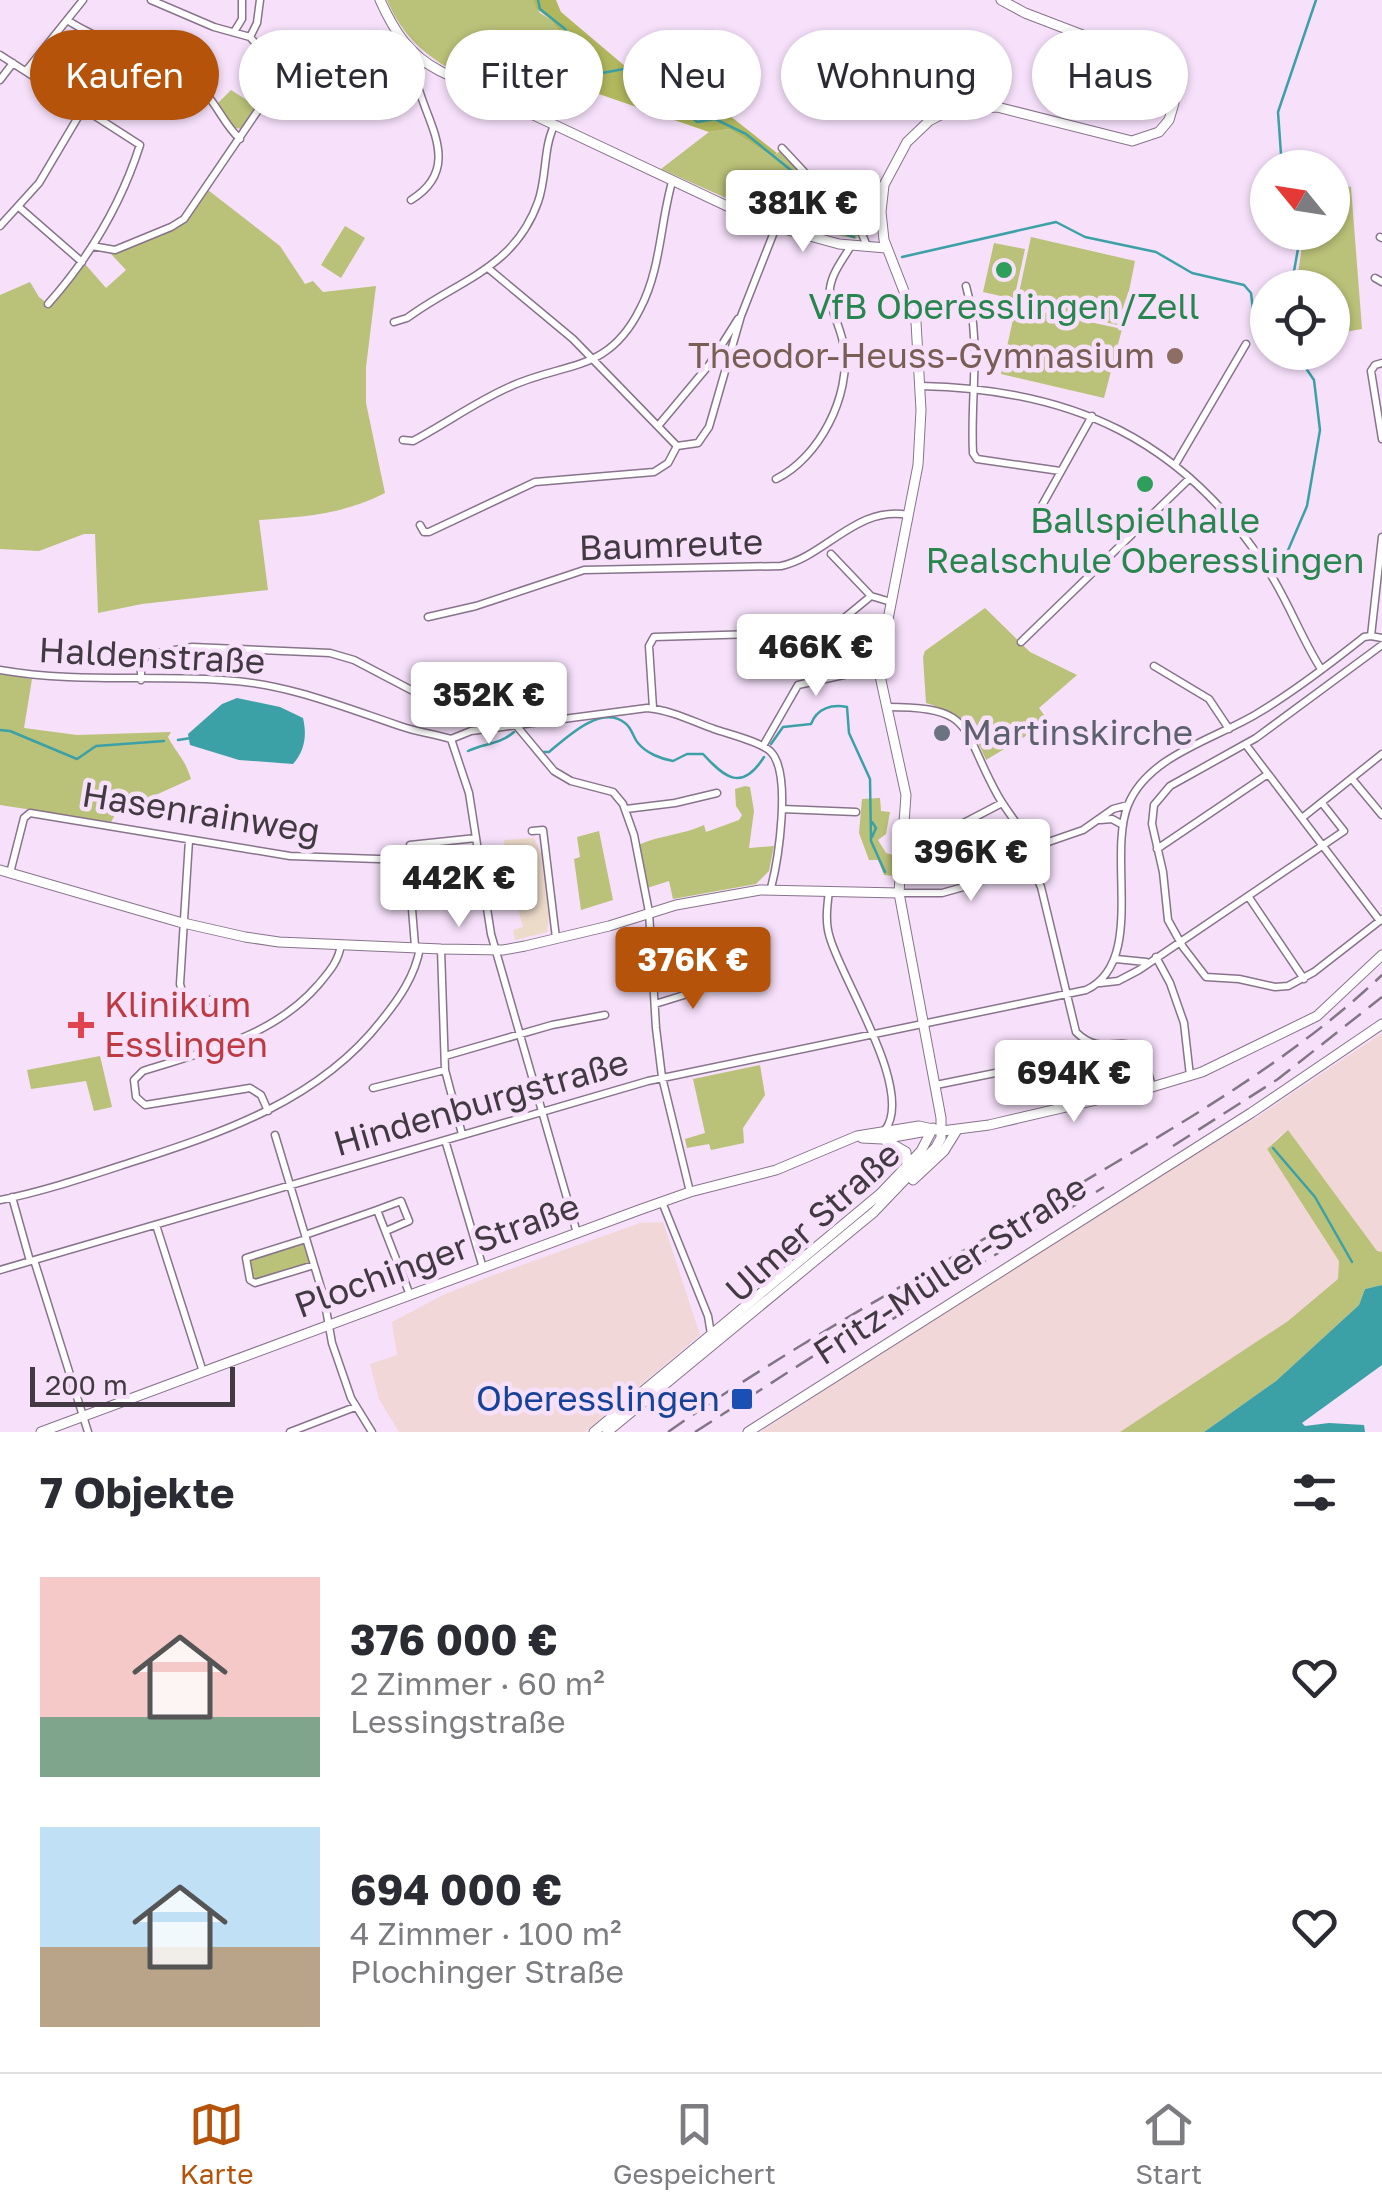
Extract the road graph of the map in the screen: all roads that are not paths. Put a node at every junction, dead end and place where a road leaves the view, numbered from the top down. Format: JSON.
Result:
{"nodes":[{"id":1,"x":84,"y":0,"type":"edge"},
{"id":2,"x":151,"y":0,"type":"edge"},
{"id":3,"x":242,"y":0,"type":"edge"},
{"id":4,"x":260,"y":0,"type":"edge"},
{"id":5,"x":380,"y":0,"type":"edge"},
{"id":6,"x":1001,"y":0,"type":"edge"},
{"id":7,"x":67,"y":20,"type":"junction"},
{"id":8,"x":253,"y":30,"type":"edge"},
{"id":9,"x":394,"y":30,"type":"edge"},
{"id":10,"x":234,"y":32,"type":"junction"},
{"id":11,"x":239,"y":33,"type":"edge"},
{"id":12,"x":0,"y":55,"type":"edge"},
{"id":13,"x":425,"y":62,"type":"edge"},
{"id":14,"x":13,"y":63,"type":"junction"},
{"id":15,"x":26,"y":71,"type":"junction"},
{"id":16,"x":30,"y":73,"type":"edge"},
{"id":17,"x":0,"y":80,"type":"edge"},
{"id":18,"x":425,"y":101,"type":"edge"},
{"id":19,"x":76,"y":120,"type":"edge"},
{"id":20,"x":103,"y":120,"type":"edge"},
{"id":21,"x":252,"y":120,"type":"edge"},
{"id":22,"x":554,"y":126,"type":"junction"},
{"id":23,"x":240,"y":139,"type":"junction"},
{"id":24,"x":782,"y":148,"type":"dead end"},
{"id":25,"x":672,"y":182,"type":"junction"},
{"id":26,"x":411,"y":200,"type":"dead end"},
{"id":27,"x":20,"y":208,"type":"junction"},
{"id":28,"x":0,"y":226,"type":"edge"},
{"id":29,"x":776,"y":227,"type":"junction"},
{"id":30,"x":92,"y":246,"type":"junction"},
{"id":31,"x":851,"y":246,"type":"junction"},
{"id":32,"x":868,"y":247,"type":"junction"},
{"id":33,"x":886,"y":248,"type":"junction"},
{"id":34,"x":82,"y":262,"type":"junction"},
{"id":35,"x":489,"y":270,"type":"junction"},
{"id":36,"x":966,"y":286,"type":"dead end"},
{"id":37,"x":48,"y":304,"type":"dead end"},
{"id":38,"x":740,"y":316,"type":"junction"},
{"id":39,"x":394,"y":322,"type":"dead end"},
{"id":40,"x":734,"y":340,"type":"junction"},
{"id":41,"x":1246,"y":344,"type":"dead end"},
{"id":42,"x":594,"y":360,"type":"junction"},
{"id":43,"x":1382,"y":363,"type":"edge"},
{"id":44,"x":709,"y":364,"type":"junction"},
{"id":45,"x":921,"y":386,"type":"junction"},
{"id":46,"x":975,"y":390,"type":"junction"},
{"id":47,"x":1092,"y":416,"type":"junction"},
{"id":48,"x":658,"y":426,"type":"junction"},
{"id":49,"x":1382,"y":439,"type":"edge"},
{"id":50,"x":403,"y":440,"type":"dead end"},
{"id":51,"x":677,"y":446,"type":"junction"},
{"id":52,"x":1175,"y":465,"type":"junction"},
{"id":53,"x":1060,"y":472,"type":"junction"},
{"id":54,"x":1190,"y":478,"type":"junction"},
{"id":55,"x":776,"y":479,"type":"dead end"},
{"id":56,"x":1040,"y":509,"type":"dead end"},
{"id":57,"x":908,"y":515,"type":"junction"},
{"id":58,"x":420,"y":525,"type":"dead end"},
{"id":59,"x":1382,"y":537,"type":"edge"},
{"id":60,"x":831,"y":554,"type":"dead end"},
{"id":61,"x":1380,"y":563,"type":"edge"},
{"id":62,"x":871,"y":596,"type":"junction"},
{"id":63,"x":891,"y":602,"type":"junction"},
{"id":64,"x":428,"y":617,"type":"dead end"},
{"id":65,"x":1371,"y":636,"type":"junction"},
{"id":66,"x":1021,"y":642,"type":"dead end"},
{"id":67,"x":1382,"y":642,"type":"edge"},
{"id":68,"x":1154,"y":666,"type":"dead end"},
{"id":69,"x":880,"y":667,"type":"junction"},
{"id":70,"x":1321,"y":669,"type":"junction"},
{"id":71,"x":0,"y":670,"type":"edge"},
{"id":72,"x":141,"y":680,"type":"junction"},
{"id":73,"x":886,"y":707,"type":"junction"},
{"id":74,"x":652,"y":708,"type":"junction"},
{"id":75,"x":516,"y":724,"type":"junction"},
{"id":76,"x":1230,"y":729,"type":"junction"},
{"id":77,"x":452,"y":739,"type":"junction"},
{"id":78,"x":1246,"y":745,"type":"junction"},
{"id":79,"x":763,"y":746,"type":"junction"},
{"id":80,"x":1382,"y":754,"type":"edge"},
{"id":81,"x":1268,"y":774,"type":"junction"},
{"id":82,"x":1352,"y":779,"type":"junction"},
{"id":83,"x":716,"y":793,"type":"dead end"},
{"id":84,"x":1322,"y":802,"type":"junction"},
{"id":85,"x":1002,"y":803,"type":"junction"},
{"id":86,"x":1128,"y":805,"type":"junction"},
{"id":87,"x":626,"y":809,"type":"junction"},
{"id":88,"x":782,"y":809,"type":"junction"},
{"id":89,"x":856,"y":812,"type":"dead end"},
{"id":90,"x":1382,"y":815,"type":"edge"},
{"id":91,"x":1302,"y":818,"type":"junction"},
{"id":92,"x":1099,"y":820,"type":"junction"},
{"id":93,"x":1123,"y":826,"type":"junction"},
{"id":94,"x":532,"y":832,"type":"dead end"},
{"id":95,"x":905,"y":837,"type":"junction"},
{"id":96,"x":476,"y":838,"type":"junction"},
{"id":97,"x":189,"y":839,"type":"junction"},
{"id":98,"x":1321,"y":846,"type":"junction"},
{"id":99,"x":1157,"y":849,"type":"junction"},
{"id":100,"x":1026,"y":850,"type":"junction"},
{"id":101,"x":408,"y":860,"type":"junction"},
{"id":102,"x":5,"y":871,"type":"edge"},
{"id":103,"x":770,"y":888,"type":"junction"},
{"id":104,"x":829,"y":894,"type":"junction"},
{"id":105,"x":899,"y":894,"type":"junction"},
{"id":106,"x":1248,"y":896,"type":"junction"},
{"id":107,"x":649,"y":912,"type":"junction"},
{"id":108,"x":1381,"y":919,"type":"edge"},
{"id":109,"x":184,"y":924,"type":"junction"},
{"id":110,"x":556,"y":938,"type":"junction"},
{"id":111,"x":1180,"y":942,"type":"junction"},
{"id":112,"x":342,"y":944,"type":"junction"},
{"id":113,"x":418,"y":946,"type":"junction"},
{"id":114,"x":441,"y":949,"type":"junction"},
{"id":115,"x":495,"y":950,"type":"junction"},
{"id":116,"x":1382,"y":955,"type":"edge"},
{"id":117,"x":1154,"y":959,"type":"junction"},
{"id":118,"x":1114,"y":963,"type":"junction"},
{"id":119,"x":1130,"y":975,"type":"junction"},
{"id":120,"x":1304,"y":978,"type":"junction"},
{"id":121,"x":718,"y":980,"type":"dead end"},
{"id":122,"x":1099,"y":983,"type":"junction"},
{"id":123,"x":1066,"y":996,"type":"junction"},
{"id":124,"x":218,"y":999,"type":"dead end"},
{"id":125,"x":655,"y":1004,"type":"junction"},
{"id":126,"x":605,"y":1015,"type":"dead end"},
{"id":127,"x":924,"y":1024,"type":"junction"},
{"id":128,"x":1382,"y":1024,"type":"edge"},
{"id":129,"x":520,"y":1034,"type":"junction"},
{"id":130,"x":872,"y":1035,"type":"junction"},
{"id":131,"x":445,"y":1056,"type":"junction"},
{"id":132,"x":1059,"y":1060,"type":"dead end"},
{"id":133,"x":445,"y":1070,"type":"junction"},
{"id":134,"x":1190,"y":1076,"type":"junction"},
{"id":135,"x":662,"y":1077,"type":"junction"},
{"id":136,"x":936,"y":1085,"type":"junction"},
{"id":137,"x":373,"y":1088,"type":"dead end"},
{"id":138,"x":1152,"y":1088,"type":"junction"},
{"id":139,"x":268,"y":1111,"type":"junction"},
{"id":140,"x":541,"y":1111,"type":"junction"},
{"id":141,"x":937,"y":1130,"type":"junction"},
{"id":142,"x":957,"y":1130,"type":"junction"},
{"id":143,"x":462,"y":1134,"type":"junction"},
{"id":144,"x":884,"y":1134,"type":"junction"},
{"id":145,"x":275,"y":1136,"type":"dead end"},
{"id":146,"x":445,"y":1140,"type":"junction"},
{"id":147,"x":907,"y":1168,"type":"junction"},
{"id":148,"x":290,"y":1185,"type":"junction"},
{"id":149,"x":690,"y":1192,"type":"junction"},
{"id":150,"x":894,"y":1193,"type":"junction"},
{"id":151,"x":12,"y":1197,"type":"junction"},
{"id":152,"x":0,"y":1200,"type":"edge"},
{"id":153,"x":662,"y":1202,"type":"junction"},
{"id":154,"x":378,"y":1210,"type":"junction"},
{"id":155,"x":156,"y":1225,"type":"junction"},
{"id":156,"x":386,"y":1230,"type":"junction"},
{"id":157,"x":577,"y":1234,"type":"junction"},
{"id":158,"x":306,"y":1237,"type":"junction"},
{"id":159,"x":32,"y":1261,"type":"junction"},
{"id":160,"x":314,"y":1265,"type":"junction"},
{"id":161,"x":483,"y":1268,"type":"junction"},
{"id":162,"x":0,"y":1270,"type":"edge"},
{"id":163,"x":410,"y":1295,"type":"junction"},
{"id":164,"x":328,"y":1326,"type":"junction"},
{"id":165,"x":721,"y":1326,"type":"junction"},
{"id":166,"x":711,"y":1334,"type":"junction"},
{"id":167,"x":712,"y":1347,"type":"junction"},
{"id":168,"x":203,"y":1372,"type":"junction"},
{"id":169,"x":356,"y":1407,"type":"junction"},
{"id":170,"x":83,"y":1417,"type":"junction"},
{"id":171,"x":610,"y":1430,"type":"edge"},
{"id":172,"x":42,"y":1432,"type":"edge"},
{"id":173,"x":88,"y":1432,"type":"edge"},
{"id":174,"x":290,"y":1432,"type":"edge"},
{"id":175,"x":372,"y":1432,"type":"edge"},
{"id":176,"x":594,"y":1432,"type":"edge"},
{"id":177,"x":748,"y":1432,"type":"edge"}],
"edges":[{"from":1,"to":7,"type":"street"},
{"from":2,"to":10,"type":"street"},
{"from":3,"to":10,"type":"street"},
{"from":4,"to":8,"type":"street"},
{"from":5,"to":9,"type":"street"},
{"from":6,"to":33,"type":"street"},
{"from":7,"to":15,"type":"street"},
{"from":7,"to":23,"type":"street"},
{"from":10,"to":11,"type":"street"},
{"from":12,"to":14,"type":"street"},
{"from":13,"to":22,"type":"street"},
{"from":14,"to":15,"type":"street"},
{"from":14,"to":17,"type":"street"},
{"from":15,"to":16,"type":"street"},
{"from":18,"to":26,"type":"street"},
{"from":19,"to":27,"type":"street"},
{"from":20,"to":30,"type":"street"},
{"from":21,"to":23,"type":"street"},
{"from":22,"to":25,"type":"street"},
{"from":22,"to":35,"type":"street"},
{"from":23,"to":30,"type":"street"},
{"from":24,"to":32,"type":"street"},
{"from":25,"to":29,"type":"street"},
{"from":25,"to":42,"type":"street"},
{"from":27,"to":28,"type":"street"},
{"from":27,"to":34,"type":"street"},
{"from":29,"to":31,"type":"street"},
{"from":29,"to":38,"type":"street"},
{"from":30,"to":34,"type":"street"},
{"from":31,"to":32,"type":"street"},
{"from":31,"to":55,"type":"street"},
{"from":32,"to":33,"type":"street"},
{"from":33,"to":45,"type":"street"},
{"from":34,"to":37,"type":"street"},
{"from":35,"to":39,"type":"street"},
{"from":35,"to":42,"type":"street"},
{"from":36,"to":46,"type":"street"},
{"from":38,"to":40,"type":"street"},
{"from":38,"to":44,"type":"street"},
{"from":40,"to":44,"type":"street"},
{"from":40,"to":51,"type":"street"},
{"from":41,"to":52,"type":"street"},
{"from":42,"to":48,"type":"street"},
{"from":42,"to":50,"type":"street"},
{"from":43,"to":49,"type":"street"},
{"from":44,"to":48,"type":"street"},
{"from":45,"to":46,"type":"street"},
{"from":45,"to":57,"type":"street"},
{"from":46,"to":47,"type":"street"},
{"from":46,"to":53,"type":"street"},
{"from":47,"to":52,"type":"street"},
{"from":47,"to":53,"type":"street"},
{"from":48,"to":51,"type":"street"},
{"from":51,"to":58,"type":"street"},
{"from":52,"to":54,"type":"street"},
{"from":53,"to":56,"type":"street"},
{"from":54,"to":66,"type":"street"},
{"from":54,"to":70,"type":"street"},
{"from":57,"to":63,"type":"street"},
{"from":57,"to":64,"type":"street","name":"Baumreute"},
{"from":59,"to":61,"type":"street"},
{"from":60,"to":62,"type":"street"},
{"from":61,"to":65,"type":"street"},
{"from":62,"to":63,"type":"street"},
{"from":62,"to":74,"type":"street"},
{"from":63,"to":69,"type":"street"},
{"from":65,"to":67,"type":"street"},
{"from":65,"to":70,"type":"street"},
{"from":67,"to":78,"type":"street"},
{"from":68,"to":76,"type":"street"},
{"from":69,"to":73,"type":"street"},
{"from":69,"to":79,"type":"street"},
{"from":70,"to":76,"type":"street"},
{"from":71,"to":72,"type":"street","name":"Haldenstraße"},
{"from":72,"to":75,"type":"street"},
{"from":72,"to":77,"type":"street","name":"Haldenstraße"},
{"from":73,"to":85,"type":"street"},
{"from":73,"to":95,"type":"street"},
{"from":74,"to":75,"type":"street","name":"Haldenstraße"},
{"from":74,"to":79,"type":"street","name":"Haldenstraße"},
{"from":75,"to":77,"type":"street","name":"Haldenstraße"},
{"from":75,"to":87,"type":"street"},
{"from":76,"to":86,"type":"street"},
{"from":77,"to":96,"type":"street"},
{"from":78,"to":81,"type":"street"},
{"from":78,"to":99,"type":"street"},
{"from":79,"to":88,"type":"street"},
{"from":80,"to":82,"type":"street"},
{"from":81,"to":91,"type":"street"},
{"from":81,"to":99,"type":"street"},
{"from":82,"to":84,"type":"street"},
{"from":82,"to":90,"type":"street"},
{"from":83,"to":87,"type":"street"},
{"from":84,"to":91,"type":"street"},
{"from":84,"to":98,"type":"street"},
{"from":85,"to":95,"type":"street"},
{"from":85,"to":100,"type":"street"},
{"from":86,"to":92,"type":"street"},
{"from":86,"to":93,"type":"street"},
{"from":87,"to":107,"type":"street"},
{"from":88,"to":89,"type":"street"},
{"from":88,"to":103,"type":"street"},
{"from":91,"to":98,"type":"street"},
{"from":92,"to":93,"type":"street"},
{"from":92,"to":100,"type":"street"},
{"from":93,"to":118,"type":"street"},
{"from":94,"to":110,"type":"street"},
{"from":95,"to":105,"type":"street"},
{"from":96,"to":101,"type":"street","name":"Hasenrainweg"},
{"from":96,"to":115,"type":"street"},
{"from":97,"to":101,"type":"street","name":"Hasenrainweg"},
{"from":97,"to":102,"type":"street","name":"Hasenrainweg"},
{"from":97,"to":109,"type":"street"},
{"from":98,"to":106,"type":"street","name":"Hindenburgstraße"},
{"from":98,"to":108,"type":"street"},
{"from":99,"to":111,"type":"street"},
{"from":100,"to":105,"type":"street"},
{"from":100,"to":123,"type":"street"},
{"from":101,"to":113,"type":"street"},
{"from":102,"to":109,"type":"street"},
{"from":103,"to":104,"type":"street"},
{"from":103,"to":107,"type":"street"},
{"from":104,"to":105,"type":"street"},
{"from":104,"to":130,"type":"street"},
{"from":105,"to":127,"type":"street"},
{"from":106,"to":111,"type":"street","name":"Hindenburgstraße"},
{"from":106,"to":120,"type":"street"},
{"from":107,"to":110,"type":"street"},
{"from":107,"to":125,"type":"street"},
{"from":108,"to":120,"type":"street"},
{"from":109,"to":112,"type":"street"},
{"from":109,"to":124,"type":"street"},
{"from":110,"to":115,"type":"street"},
{"from":111,"to":117,"type":"street","name":"Hindenburgstraße"},
{"from":111,"to":120,"type":"street"},
{"from":112,"to":113,"type":"street"},
{"from":112,"to":139,"type":"street"},
{"from":113,"to":114,"type":"street"},
{"from":113,"to":139,"type":"street"},
{"from":114,"to":115,"type":"street"},
{"from":114,"to":131,"type":"street"},
{"from":115,"to":129,"type":"street"},
{"from":116,"to":134,"type":"street","name":"Plochinger Straße"},
{"from":117,"to":118,"type":"street"},
{"from":117,"to":119,"type":"street","name":"Hindenburgstraße"},
{"from":117,"to":134,"type":"street"},
{"from":118,"to":119,"type":"street"},
{"from":118,"to":122,"type":"street","name":"Hindenburgstraße"},
{"from":119,"to":122,"type":"street","name":"Hindenburgstraße"},
{"from":121,"to":125,"type":"street"},
{"from":122,"to":123,"type":"street","name":"Hindenburgstraße"},
{"from":123,"to":127,"type":"street","name":"Hindenburgstraße"},
{"from":123,"to":138,"type":"street"},
{"from":125,"to":135,"type":"street"},
{"from":126,"to":129,"type":"street"},
{"from":127,"to":130,"type":"street","name":"Hindenburgstraße"},
{"from":127,"to":136,"type":"street"},
{"from":128,"to":177,"type":"street","name":"Fritz-Müller-Straße"},
{"from":129,"to":131,"type":"street"},
{"from":129,"to":140,"type":"street"},
{"from":130,"to":135,"type":"street","name":"Hindenburgstraße"},
{"from":130,"to":144,"type":"street"},
{"from":131,"to":133,"type":"street"},
{"from":132,"to":136,"type":"street"},
{"from":133,"to":137,"type":"street"},
{"from":133,"to":143,"type":"street"},
{"from":134,"to":138,"type":"street","name":"Plochinger Straße"},
{"from":135,"to":140,"type":"street","name":"Hindenburgstraße"},
{"from":135,"to":149,"type":"street"},
{"from":136,"to":141,"type":"street"},
{"from":138,"to":142,"type":"street","name":"Plochinger Straße"},
{"from":139,"to":151,"type":"street"},
{"from":140,"to":143,"type":"street","name":"Hindenburgstraße"},
{"from":140,"to":157,"type":"street"},
{"from":141,"to":142,"type":"street","name":"Plochinger Straße"},
{"from":141,"to":144,"type":"street","name":"Plochinger Straße"},
{"from":141,"to":147,"type":"street","name":"Ulmer Straße"},
{"from":141,"to":150,"type":"street","name":"Ulmer Straße"},
{"from":142,"to":150,"type":"street"},
{"from":143,"to":146,"type":"street","name":"Hindenburgstraße"},
{"from":144,"to":147,"type":"street"},
{"from":144,"to":149,"type":"street","name":"Plochinger Straße"},
{"from":145,"to":148,"type":"street"},
{"from":146,"to":148,"type":"street","name":"Hindenburgstraße"},
{"from":146,"to":161,"type":"street"},
{"from":147,"to":165,"type":"street","name":"Ulmer Straße"},
{"from":148,"to":155,"type":"street","name":"Hindenburgstraße"},
{"from":148,"to":158,"type":"street"},
{"from":149,"to":153,"type":"street","name":"Plochinger Straße"},
{"from":150,"to":167,"type":"street","name":"Ulmer Straße"},
{"from":151,"to":152,"type":"street"},
{"from":151,"to":159,"type":"street"},
{"from":153,"to":157,"type":"street","name":"Plochinger Straße"},
{"from":153,"to":166,"type":"street"},
{"from":154,"to":156,"type":"street"},
{"from":154,"to":156,"type":"street"},
{"from":154,"to":158,"type":"street"},
{"from":155,"to":159,"type":"street","name":"Hindenburgstraße"},
{"from":155,"to":168,"type":"street"},
{"from":156,"to":163,"type":"street"},
{"from":157,"to":161,"type":"street","name":"Plochinger Straße"},
{"from":158,"to":160,"type":"street"},
{"from":158,"to":160,"type":"street"},
{"from":159,"to":162,"type":"street","name":"Hindenburgstraße"},
{"from":159,"to":170,"type":"street"},
{"from":160,"to":164,"type":"street"},
{"from":161,"to":163,"type":"street","name":"Plochinger Straße"},
{"from":163,"to":164,"type":"street","name":"Plochinger Straße"},
{"from":164,"to":168,"type":"street","name":"Plochinger Straße"},
{"from":164,"to":169,"type":"street"},
{"from":165,"to":166,"type":"street","name":"Ulmer Straße"},
{"from":165,"to":167,"type":"street","name":"Ulmer Straße"},
{"from":166,"to":176,"type":"street","name":"Ulmer Straße"},
{"from":167,"to":171,"type":"street","name":"Ulmer Straße"},
{"from":168,"to":170,"type":"street","name":"Plochinger Straße"},
{"from":169,"to":174,"type":"street"},
{"from":169,"to":175,"type":"street"},
{"from":170,"to":172,"type":"street","name":"Plochinger Straße"},
{"from":170,"to":173,"type":"street"}]}
